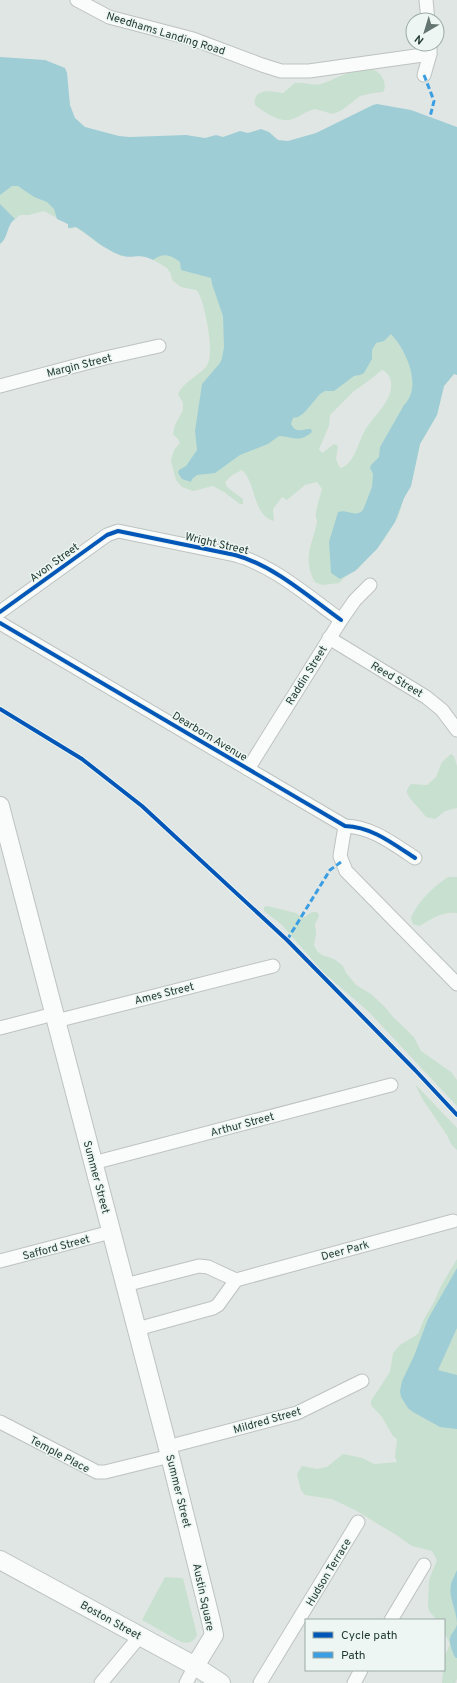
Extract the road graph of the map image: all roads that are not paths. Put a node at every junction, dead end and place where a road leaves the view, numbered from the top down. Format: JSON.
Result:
{"nodes":[{"id":1,"x":77,"y":0,"type":"edge"},
{"id":2,"x":426,"y":0,"type":"edge"},
{"id":3,"x":92,"y":4,"type":"edge"},
{"id":4,"x":427,"y":12,"type":"edge"},
{"id":5,"x":414,"y":52,"type":"edge"},
{"id":6,"x":429,"y":52,"type":"edge"},
{"id":7,"x":424,"y":75,"type":"dead end"},
{"id":8,"x":159,"y":346,"type":"dead end"},
{"id":9,"x":0,"y":386,"type":"edge"},
{"id":10,"x":120,"y":531,"type":"joint"},
{"id":11,"x":370,"y":585,"type":"dead end"},
{"id":12,"x":0,"y":612,"type":"edge"},
{"id":13,"x":341,"y":620,"type":"junction"},
{"id":14,"x":0,"y":622,"type":"edge"},
{"id":15,"x":329,"y":638,"type":"junction"},
{"id":16,"x":457,"y":730,"type":"edge"},
{"id":17,"x":248,"y":769,"type":"junction"},
{"id":18,"x":0,"y":806,"type":"edge"},
{"id":19,"x":345,"y":826,"type":"junction"},
{"id":20,"x":415,"y":858,"type":"dead end"},
{"id":21,"x":273,"y":966,"type":"dead end"},
{"id":22,"x":456,"y":981,"type":"edge"},
{"id":23,"x":55,"y":1017,"type":"junction"},
{"id":24,"x":0,"y":1028,"type":"edge"},
{"id":25,"x":391,"y":1085,"type":"dead end"},
{"id":26,"x":93,"y":1163,"type":"junction"},
{"id":27,"x":453,"y":1221,"type":"dead end"},
{"id":28,"x":111,"y":1232,"type":"junction"},
{"id":29,"x":0,"y":1261,"type":"edge"},
{"id":30,"x":236,"y":1280,"type":"junction"},
{"id":31,"x":125,"y":1286,"type":"junction"},
{"id":32,"x":137,"y":1329,"type":"junction"},
{"id":33,"x":362,"y":1381,"type":"dead end"},
{"id":34,"x":0,"y":1422,"type":"edge"},
{"id":35,"x":169,"y":1451,"type":"junction"},
{"id":36,"x":358,"y":1522,"type":"dead end"},
{"id":37,"x":193,"y":1548,"type":"joint"},
{"id":38,"x":0,"y":1560,"type":"edge"},
{"id":39,"x":424,"y":1565,"type":"dead end"},
{"id":40,"x":392,"y":1619,"type":"edge"},
{"id":41,"x":140,"y":1636,"type":"junction"},
{"id":42,"x":195,"y":1666,"type":"junction"},
{"id":43,"x":360,"y":1671,"type":"edge"},
{"id":44,"x":101,"y":1683,"type":"edge"},
{"id":45,"x":186,"y":1683,"type":"edge"},
{"id":46,"x":221,"y":1683,"type":"edge"},
{"id":47,"x":260,"y":1683,"type":"edge"},
{"id":48,"x":354,"y":1683,"type":"edge"}],
"edges":[{"from":1,"to":3,"type":"street","name":"Needhams Landing Road"},
{"from":2,"to":4,"type":"street"},
{"from":3,"to":5,"type":"street","name":"Needhams Landing Road"},
{"from":6,"to":7,"type":"street"},
{"from":8,"to":9,"type":"street","name":"Margin Street"},
{"from":10,"to":12,"type":"street","name":"Avon Street"},
{"from":10,"to":13,"type":"street","name":"Wright Street"},
{"from":11,"to":13,"type":"street","name":"Raddin Street"},
{"from":13,"to":15,"type":"street","name":"Raddin Street"},
{"from":14,"to":17,"type":"street","name":"Dearborn Avenue"},
{"from":15,"to":16,"type":"street","name":"Reed Street"},
{"from":15,"to":17,"type":"street","name":"Raddin Street"},
{"from":17,"to":19,"type":"street","name":"Dearborn Avenue"},
{"from":18,"to":23,"type":"main road","name":"Summer Street"},
{"from":19,"to":20,"type":"street","name":"Dearborn Avenue"},
{"from":19,"to":22,"type":"street"},
{"from":21,"to":23,"type":"street","name":"Ames Street"},
{"from":23,"to":24,"type":"street","name":"Ames Street"},
{"from":23,"to":26,"type":"main road","name":"Summer Street"},
{"from":25,"to":26,"type":"street","name":"Arthur Street"},
{"from":26,"to":28,"type":"main road","name":"Summer Street"},
{"from":27,"to":30,"type":"street","name":"Deer Park"},
{"from":28,"to":29,"type":"street","name":"Safford Street"},
{"from":28,"to":31,"type":"main road","name":"Summer Street"},
{"from":30,"to":31,"type":"street"},
{"from":30,"to":32,"type":"street"},
{"from":31,"to":32,"type":"main road","name":"Summer Street"},
{"from":32,"to":35,"type":"main road","name":"Summer Street"},
{"from":33,"to":35,"type":"street","name":"Mildred Street"},
{"from":34,"to":35,"type":"street","name":"Temple Place"},
{"from":35,"to":37,"type":"main road","name":"Summer Street"},
{"from":36,"to":47,"type":"street","name":"Hudson Terrace"},
{"from":37,"to":42,"type":"main road","name":"Austin Square"},
{"from":38,"to":41,"type":"main road","name":"Boston Street"},
{"from":39,"to":40,"type":"street"},
{"from":41,"to":42,"type":"main road","name":"Boston Street"},
{"from":41,"to":44,"type":"street"},
{"from":42,"to":45,"type":"street"},
{"from":42,"to":46,"type":"main road","name":"Boston Street"},
{"from":43,"to":48,"type":"street"}]}
